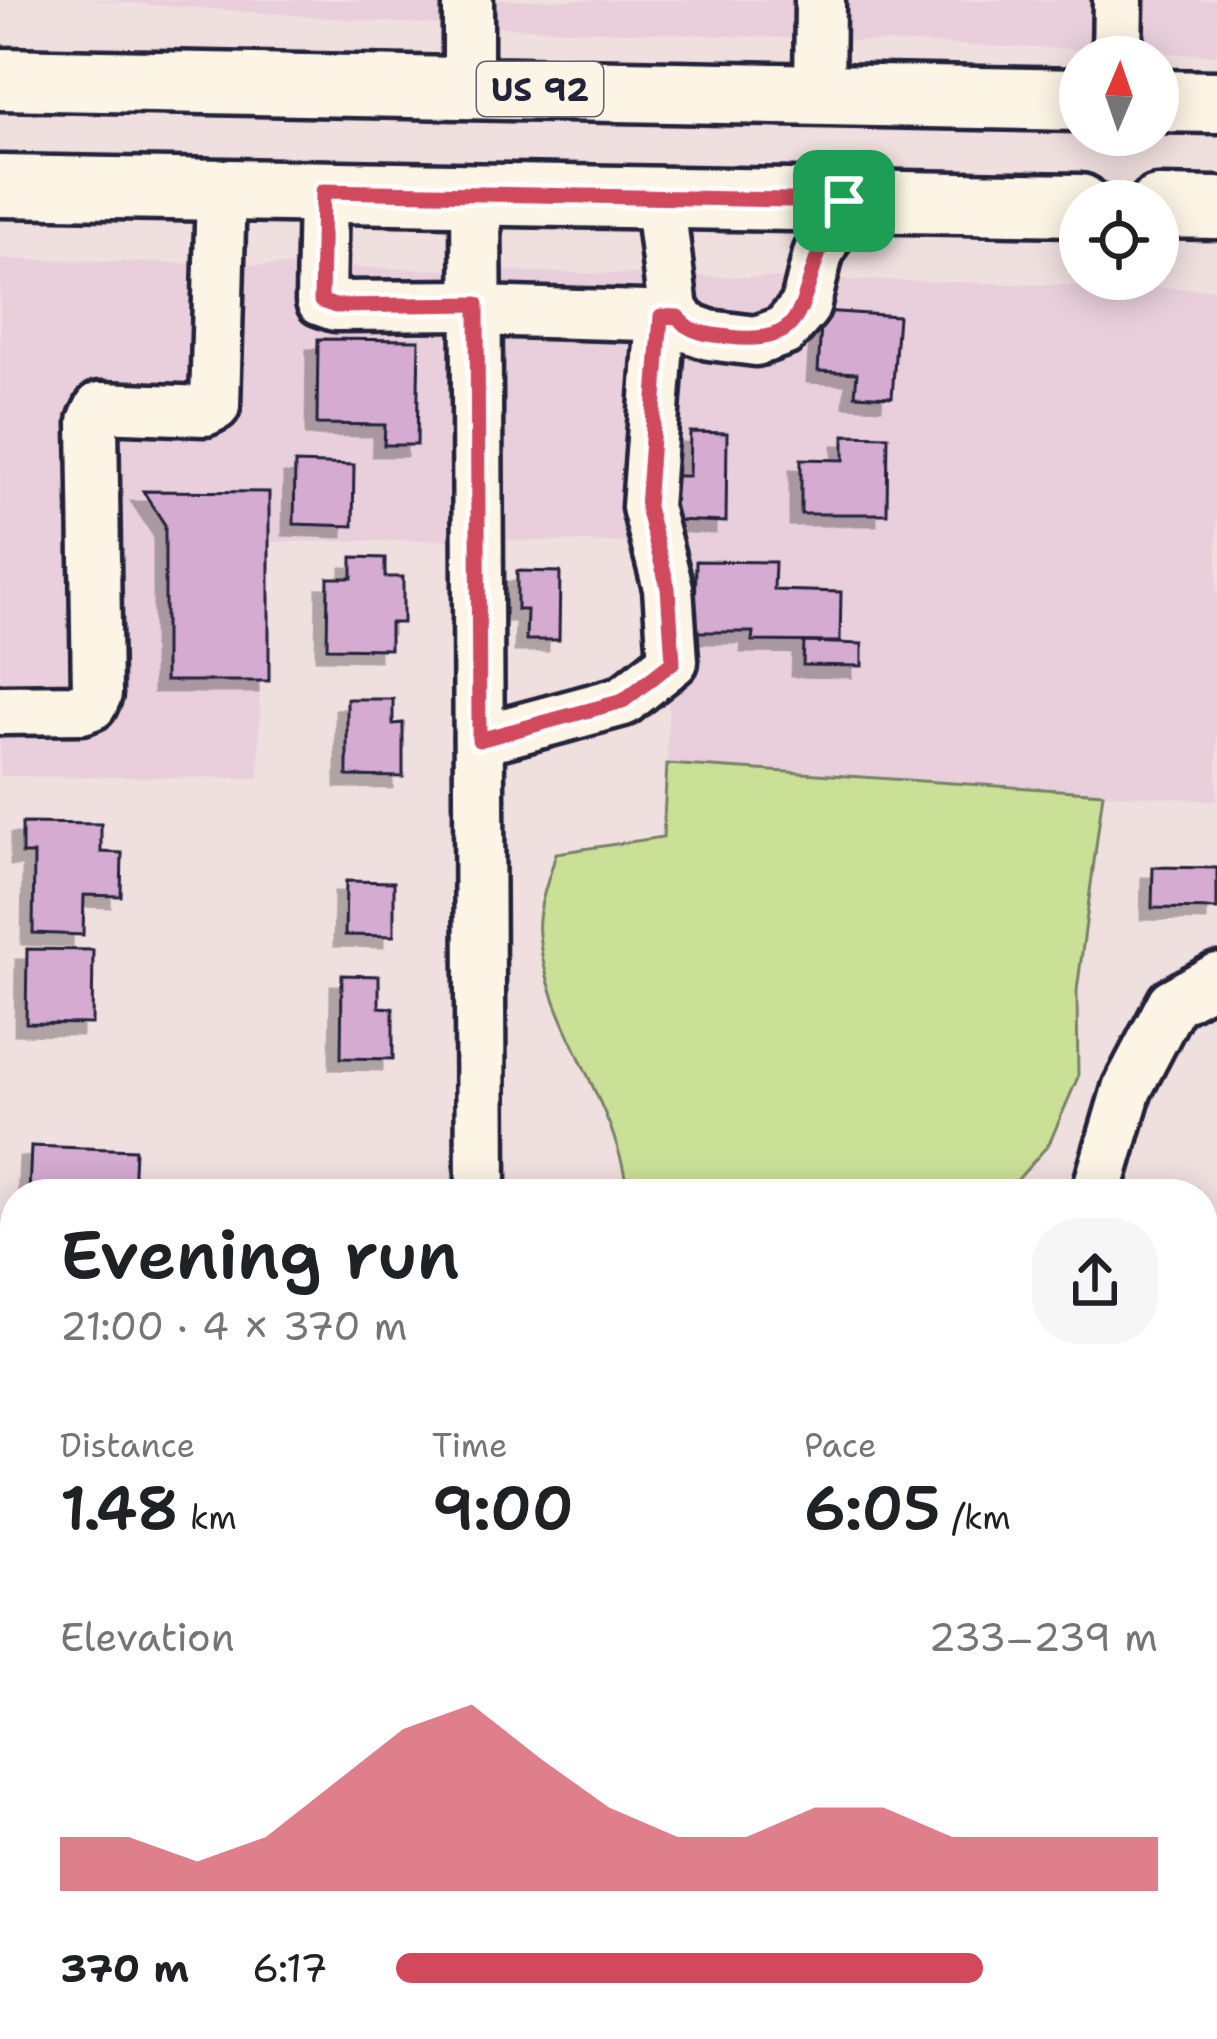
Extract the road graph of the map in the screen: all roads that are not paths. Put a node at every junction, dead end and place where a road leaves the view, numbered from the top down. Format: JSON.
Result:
{"nodes":[{"id":1,"x":468,"y":0,"type":"edge"},
{"id":2,"x":820,"y":0,"type":"edge"},
{"id":3,"x":1118,"y":0,"type":"edge"},
{"id":4,"x":1117,"y":36,"type":"edge"},
{"id":5,"x":0,"y":79,"type":"edge"},
{"id":6,"x":468,"y":88,"type":"junction"},
{"id":7,"x":818,"y":95,"type":"junction"},
{"id":8,"x":1059,"y":100,"type":"edge"},
{"id":9,"x":1179,"y":101,"type":"edge"},
{"id":10,"x":1217,"y":102,"type":"edge"},
{"id":11,"x":0,"y":186,"type":"edge"},
{"id":12,"x":221,"y":190,"type":"junction"},
{"id":13,"x":323,"y":191,"type":"junction"},
{"id":14,"x":476,"y":194,"type":"junction"},
{"id":15,"x":659,"y":197,"type":"junction"},
{"id":16,"x":844,"y":201,"type":"junction"},
{"id":17,"x":1059,"y":206,"type":"edge"},
{"id":18,"x":1179,"y":207,"type":"edge"},
{"id":19,"x":1217,"y":208,"type":"edge"},
{"id":20,"x":477,"y":308,"type":"junction"},
{"id":21,"x":669,"y":317,"type":"junction"},
{"id":22,"x":0,"y":710,"type":"edge"},
{"id":23,"x":479,"y":740,"type":"junction"},
{"id":24,"x":1217,"y":978,"type":"edge"},
{"id":25,"x":481,"y":1179,"type":"edge"},
{"id":26,"x":1100,"y":1179,"type":"edge"}],
"edges":[{"from":1,"to":6,"type":"street"},
{"from":2,"to":7,"type":"street"},
{"from":3,"to":4,"type":"street"},
{"from":5,"to":6,"type":"main road","number":"US 92"},
{"from":6,"to":7,"type":"main road","number":"US 92"},
{"from":7,"to":8,"type":"main road","number":"US 92"},
{"from":9,"to":10,"type":"main road"},
{"from":11,"to":12,"type":"main road"},
{"from":12,"to":13,"type":"main road"},
{"from":12,"to":22,"type":"street"},
{"from":13,"to":14,"type":"main road"},
{"from":13,"to":20,"type":"street"},
{"from":14,"to":15,"type":"main road"},
{"from":14,"to":20,"type":"street"},
{"from":15,"to":16,"type":"main road"},
{"from":15,"to":21,"type":"street"},
{"from":16,"to":17,"type":"main road"},
{"from":16,"to":21,"type":"street"},
{"from":18,"to":19,"type":"main road"},
{"from":20,"to":21,"type":"street"},
{"from":20,"to":23,"type":"street"},
{"from":21,"to":23,"type":"street"},
{"from":23,"to":25,"type":"street"},
{"from":24,"to":26,"type":"street"}]}
